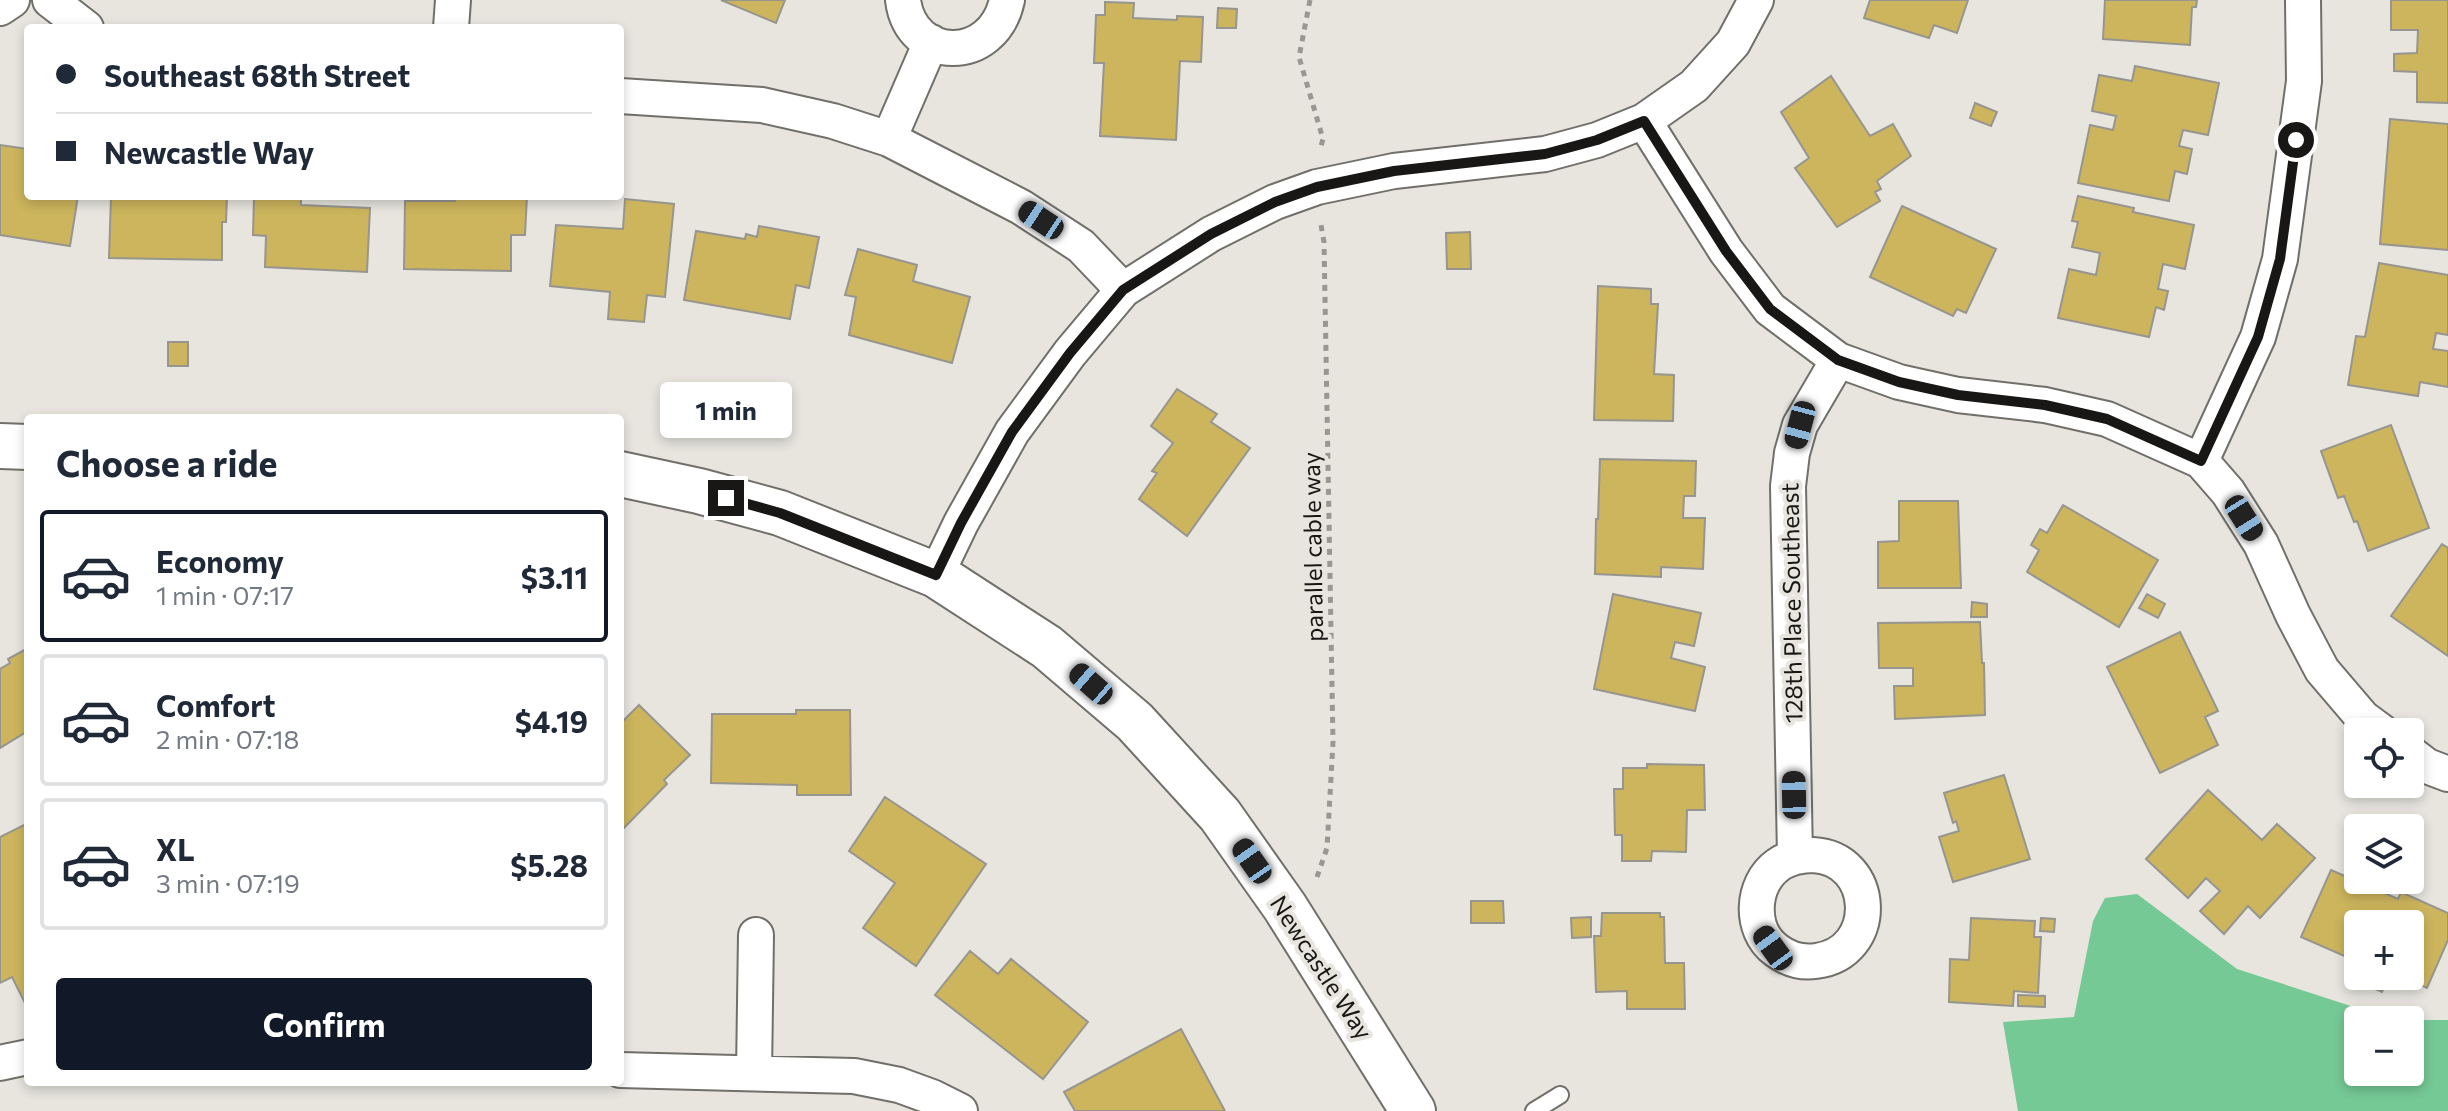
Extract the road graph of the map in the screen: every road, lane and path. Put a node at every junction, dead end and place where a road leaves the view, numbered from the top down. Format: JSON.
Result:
{"nodes":[{"id":1,"x":12,"y":0,"type":"edge"},
{"id":2,"x":50,"y":0,"type":"edge"},
{"id":3,"x":453,"y":0,"type":"edge"},
{"id":4,"x":903,"y":0,"type":"edge"},
{"id":5,"x":1007,"y":0,"type":"edge"},
{"id":6,"x":1310,"y":0,"type":"edge"},
{"id":7,"x":1756,"y":0,"type":"edge"},
{"id":8,"x":2303,"y":0,"type":"edge"},
{"id":9,"x":0,"y":8,"type":"edge"},
{"id":10,"x":81,"y":24,"type":"edge"},
{"id":11,"x":451,"y":24,"type":"edge"},
{"id":12,"x":931,"y":42,"type":"junction"},
{"id":13,"x":624,"y":96,"type":"edge"},
{"id":14,"x":1644,"y":121,"type":"junction"},
{"id":15,"x":889,"y":139,"type":"junction"},
{"id":16,"x":1320,"y":152,"type":"dead end"},
{"id":17,"x":1320,"y":220,"type":"dead end"},
{"id":18,"x":1123,"y":290,"type":"junction"},
{"id":19,"x":1838,"y":360,"type":"junction"},
{"id":20,"x":0,"y":446,"type":"edge"},
{"id":21,"x":24,"y":447,"type":"edge"},
{"id":22,"x":2201,"y":461,"type":"junction"},
{"id":23,"x":624,"y":475,"type":"edge"},
{"id":24,"x":936,"y":575,"type":"junction"},
{"id":25,"x":2363,"y":718,"type":"edge"},
{"id":26,"x":1795,"y":857,"type":"dead end"},
{"id":27,"x":1314,"y":883,"type":"dead end"},
{"id":28,"x":756,"y":935,"type":"dead end"},
{"id":29,"x":24,"y":1058,"type":"edge"},
{"id":30,"x":0,"y":1063,"type":"edge"},
{"id":31,"x":624,"y":1070,"type":"edge"},
{"id":32,"x":754,"y":1073,"type":"junction"},
{"id":33,"x":1560,"y":1095,"type":"dead end"},
{"id":34,"x":960,"y":1111,"type":"edge"},
{"id":35,"x":1413,"y":1111,"type":"edge"},
{"id":36,"x":1534,"y":1111,"type":"edge"}],
"edges":[{"from":1,"to":9,"type":"street"},
{"from":2,"to":10,"type":"street"},
{"from":3,"to":11,"type":"street"},
{"from":4,"to":12,"type":"street"},
{"from":5,"to":12,"type":"street"},
{"from":6,"to":16,"type":"path"},
{"from":7,"to":14,"type":"street"},
{"from":8,"to":22,"type":"street"},
{"from":12,"to":15,"type":"street"},
{"from":13,"to":15,"type":"street"},
{"from":14,"to":18,"type":"street"},
{"from":14,"to":19,"type":"street"},
{"from":15,"to":18,"type":"street"},
{"from":17,"to":27,"type":"path","name":"parallel cable way"},
{"from":18,"to":24,"type":"street"},
{"from":19,"to":22,"type":"street"},
{"from":19,"to":26,"type":"street","name":"128th Place Southeast"},
{"from":20,"to":21,"type":"main road"},
{"from":22,"to":25,"type":"street"},
{"from":23,"to":24,"type":"main road","name":"Newcastle Way"},
{"from":24,"to":35,"type":"main road","name":"Newcastle Way"},
{"from":28,"to":32,"type":"street"},
{"from":29,"to":30,"type":"street"},
{"from":31,"to":32,"type":"street"},
{"from":32,"to":34,"type":"street"},
{"from":33,"to":36,"type":"lane"}]}
